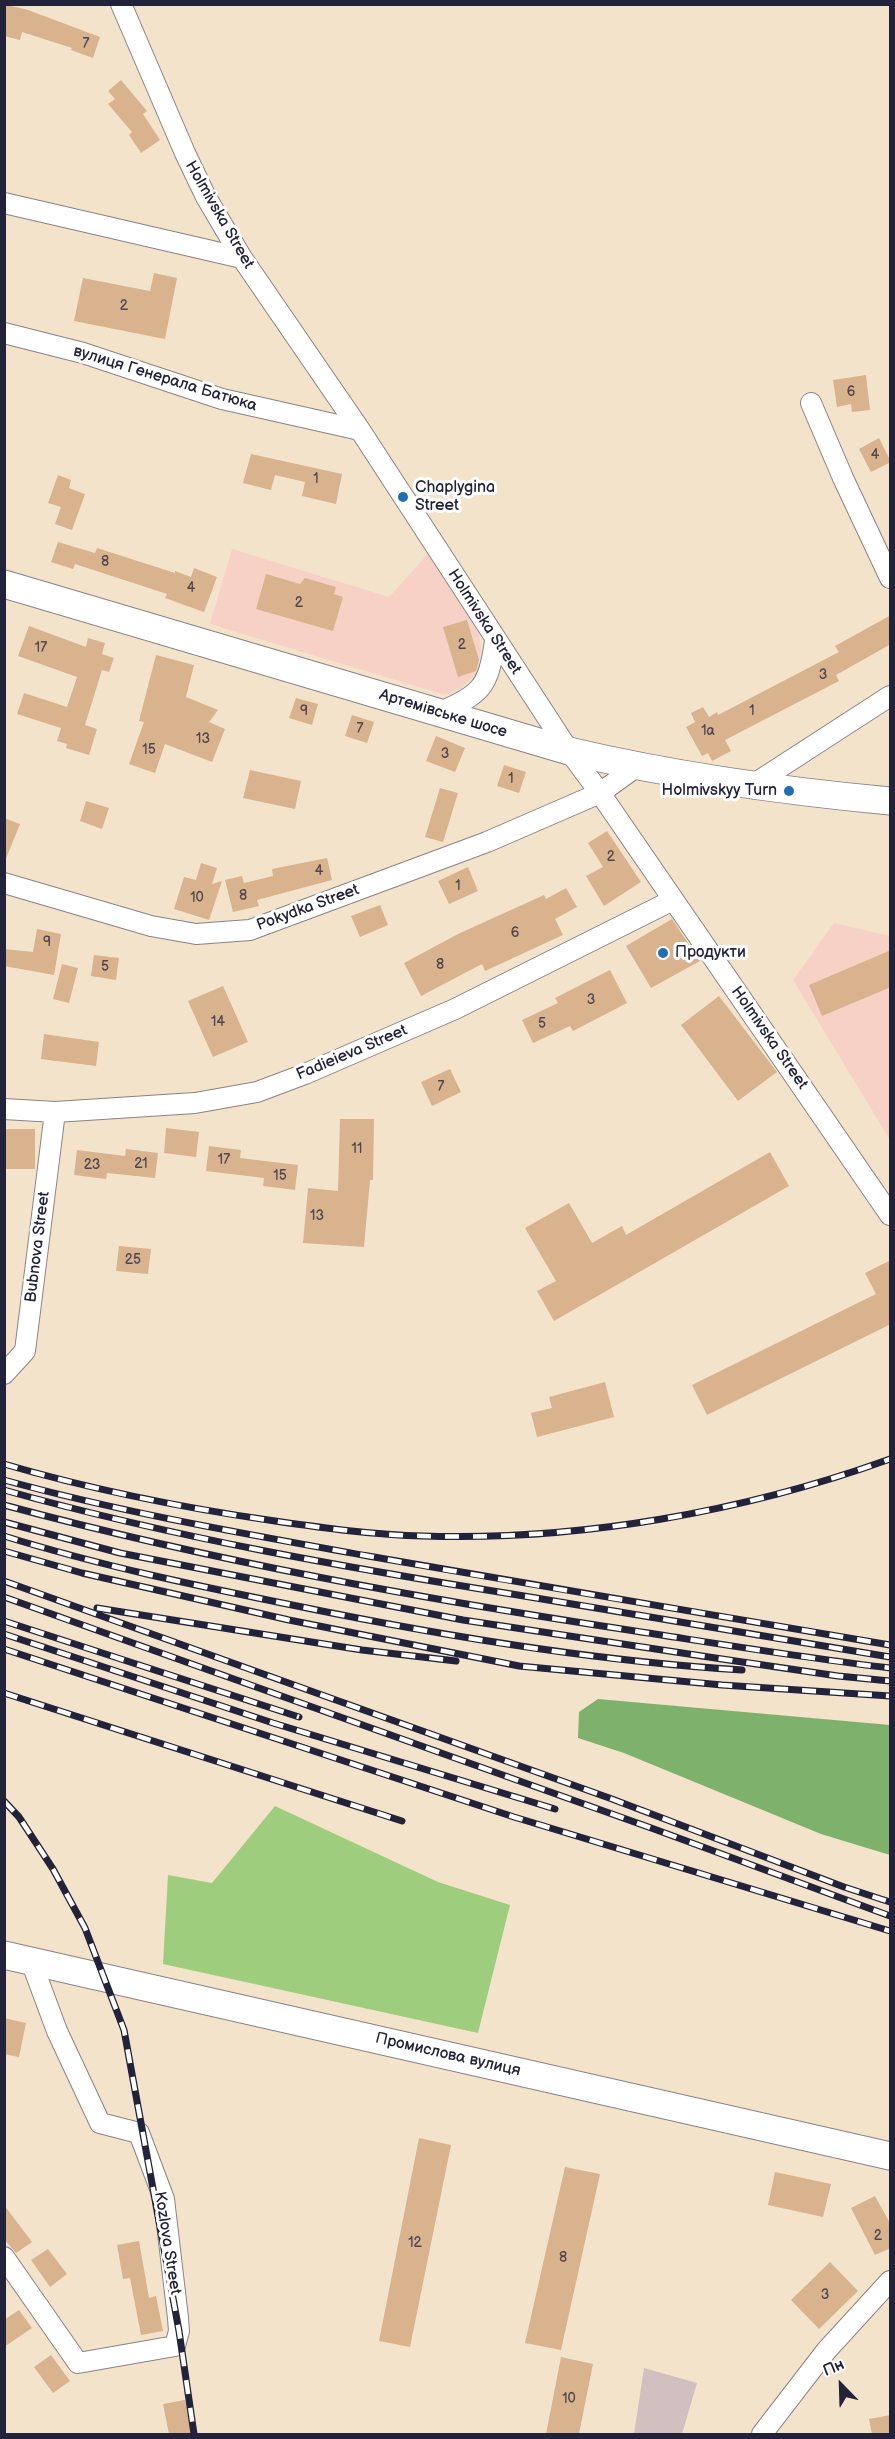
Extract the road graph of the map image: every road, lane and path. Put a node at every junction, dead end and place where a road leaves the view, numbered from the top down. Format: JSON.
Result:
{"nodes":[{"id":1,"x":121,"y":4,"type":"edge"},
{"id":2,"x":4,"y":203,"type":"edge"},
{"id":3,"x":242,"y":258,"type":"junction"},
{"id":4,"x":4,"y":333,"type":"edge"},
{"id":5,"x":811,"y":403,"type":"dead end"},
{"id":6,"x":360,"y":430,"type":"junction"},
{"id":7,"x":891,"y":578,"type":"edge"},
{"id":8,"x":4,"y":584,"type":"edge"},
{"id":9,"x":495,"y":641,"type":"junction"},
{"id":10,"x":891,"y":696,"type":"edge"},
{"id":11,"x":439,"y":713,"type":"junction"},
{"id":12,"x":569,"y":751,"type":"junction"},
{"id":13,"x":636,"y":767,"type":"junction"},
{"id":14,"x":751,"y":786,"type":"junction"},
{"id":15,"x":600,"y":794,"type":"junction"},
{"id":16,"x":891,"y":801,"type":"edge"},
{"id":17,"x":4,"y":883,"type":"edge"},
{"id":18,"x":673,"y":900,"type":"junction"},
{"id":19,"x":4,"y":1109,"type":"edge"},
{"id":20,"x":55,"y":1112,"type":"junction"},
{"id":21,"x":891,"y":1215,"type":"edge"},
{"id":22,"x":4,"y":1374,"type":"edge"},
{"id":23,"x":4,"y":1955,"type":"edge"},
{"id":24,"x":31,"y":1961,"type":"junction"},
{"id":25,"x":891,"y":2156,"type":"edge"},
{"id":26,"x":4,"y":2258,"type":"edge"},
{"id":27,"x":891,"y":2281,"type":"edge"},
{"id":28,"x":762,"y":2434,"type":"edge"}],
"edges":[{"from":1,"to":3,"type":"street","name":"Holmivska Street"},
{"from":2,"to":3,"type":"street"},
{"from":3,"to":6,"type":"street","name":"Holmivska Street"},
{"from":4,"to":6,"type":"street","name":"вулиця Генерала Батюка"},
{"from":5,"to":7,"type":"street"},
{"from":6,"to":9,"type":"street","name":"Holmivska Street"},
{"from":8,"to":11,"type":"main road","name":"Артемівське шосе"},
{"from":9,"to":11,"type":"street"},
{"from":9,"to":12,"type":"street","name":"Holmivska Street"},
{"from":10,"to":14,"type":"street"},
{"from":11,"to":12,"type":"main road","name":"Артемівське шосе"},
{"from":12,"to":13,"type":"main road","name":"Артемівське шосе"},
{"from":12,"to":15,"type":"street","name":"Holmivska Street"},
{"from":13,"to":14,"type":"main road","name":"Артемівське шосе"},
{"from":13,"to":15,"type":"street","name":"Pokydka Street"},
{"from":14,"to":16,"type":"main road","name":"Артемівське шосе"},
{"from":15,"to":17,"type":"street","name":"Pokydka Street"},
{"from":15,"to":18,"type":"street","name":"Holmivska Street"},
{"from":18,"to":20,"type":"street","name":"Fadieieva Street"},
{"from":18,"to":21,"type":"street","name":"Holmivska Street"},
{"from":19,"to":20,"type":"street","name":"Fadieieva Street"},
{"from":20,"to":22,"type":"street","name":"Bubnova Street"},
{"from":23,"to":24,"type":"main road","name":"Промислова вулиця"},
{"from":24,"to":25,"type":"main road","name":"Промислова вулиця"},
{"from":24,"to":26,"type":"street","name":"Kozlova Street"},
{"from":27,"to":28,"type":"street"}]}
